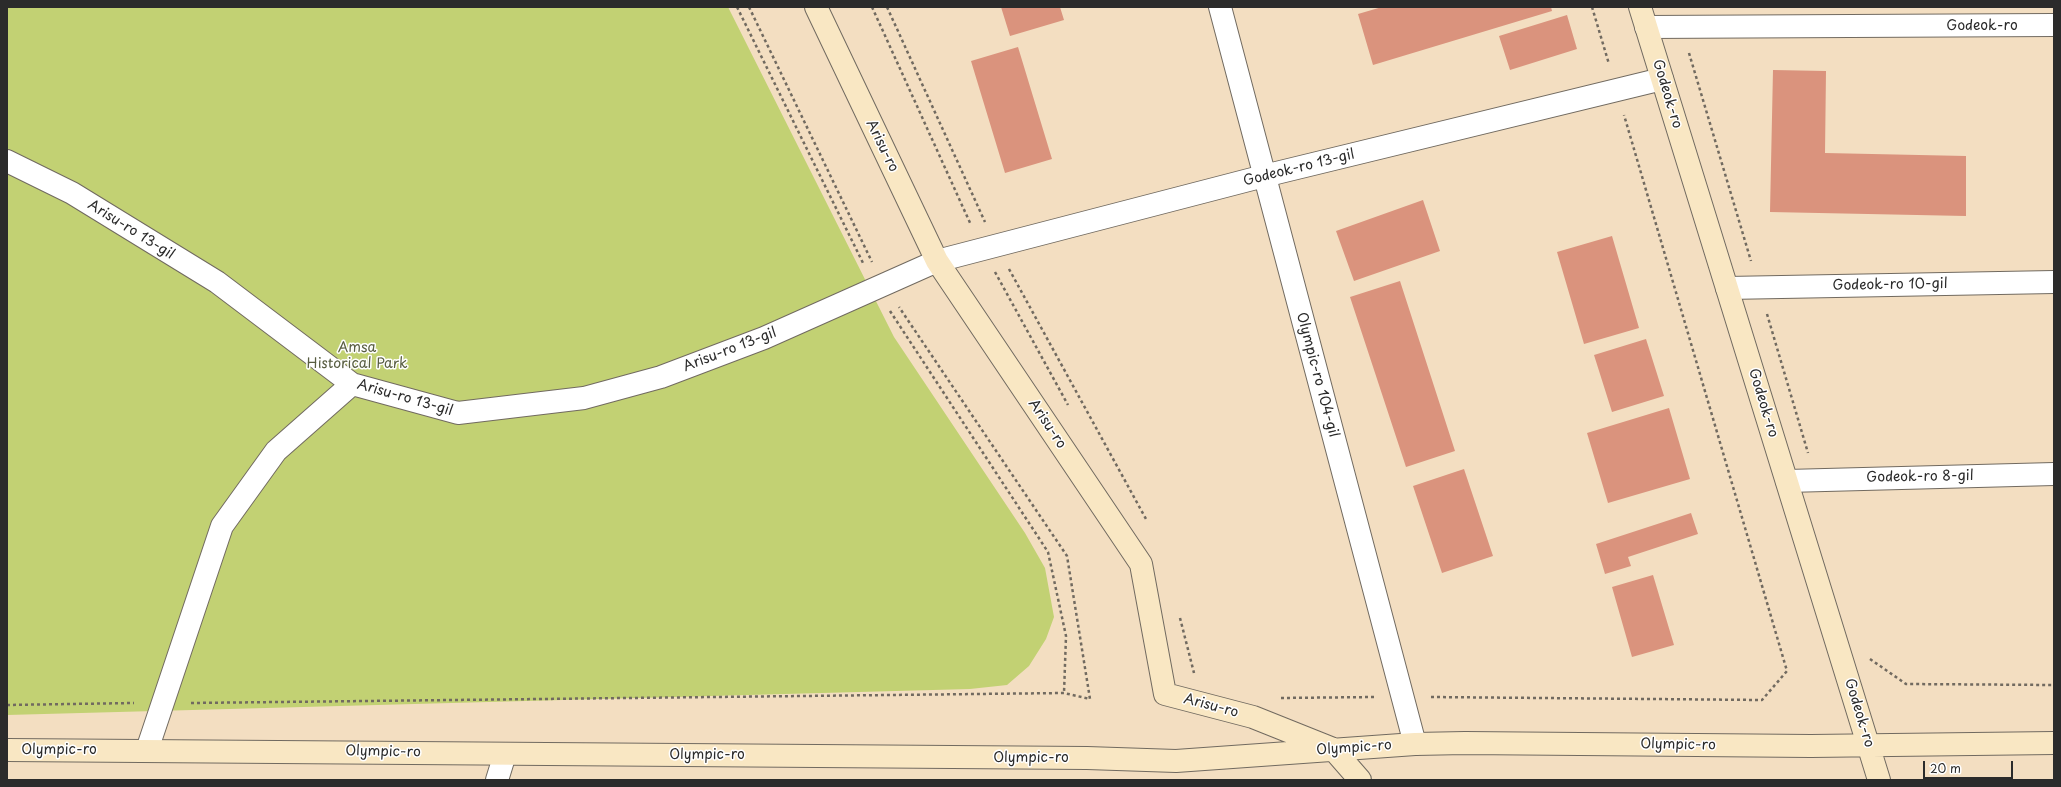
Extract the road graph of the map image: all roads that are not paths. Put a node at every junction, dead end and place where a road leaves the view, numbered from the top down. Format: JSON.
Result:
{"nodes":[{"id":1,"x":816,"y":7,"type":"edge"},
{"id":2,"x":1220,"y":7,"type":"edge"},
{"id":3,"x":1643,"y":17,"type":"edge"},
{"id":4,"x":2054,"y":25,"type":"edge"},
{"id":5,"x":1662,"y":79,"type":"junction"},
{"id":6,"x":7,"y":161,"type":"edge"},
{"id":7,"x":1264,"y":176,"type":"junction"},
{"id":8,"x":937,"y":261,"type":"junction"},
{"id":9,"x":2054,"y":282,"type":"edge"},
{"id":10,"x":1727,"y":288,"type":"junction"},
{"id":11,"x":352,"y":384,"type":"junction"},
{"id":12,"x":2054,"y":474,"type":"edge"},
{"id":13,"x":1787,"y":480,"type":"junction"},
{"id":14,"x":2054,"y":742,"type":"edge"},
{"id":15,"x":1415,"y":744,"type":"junction"},
{"id":16,"x":1870,"y":746,"type":"junction"},
{"id":17,"x":1333,"y":749,"type":"junction"},
{"id":18,"x":7,"y":750,"type":"edge"},
{"id":19,"x":147,"y":750,"type":"junction"},
{"id":20,"x":505,"y":754,"type":"junction"},
{"id":21,"x":497,"y":780,"type":"edge"},
{"id":22,"x":1360,"y":780,"type":"edge"},
{"id":23,"x":1879,"y":780,"type":"edge"}],
"edges":[{"from":1,"to":8,"type":"main road","name":"Arisu-ro"},
{"from":2,"to":7,"type":"street","name":"Olympic-ro 104-gil"},
{"from":3,"to":4,"type":"street","name":"Godeok-ro"},
{"from":3,"to":5,"type":"main road","name":"Godeok-ro"},
{"from":5,"to":7,"type":"street","name":"Godeok-ro 13-gil"},
{"from":5,"to":10,"type":"main road","name":"Godeok-ro"},
{"from":6,"to":11,"type":"street","name":"Arisu-ro 13-gil"},
{"from":7,"to":8,"type":"street","name":"Godeok-ro 13-gil"},
{"from":7,"to":15,"type":"street","name":"Olympic-ro 104-gil"},
{"from":8,"to":11,"type":"street","name":"Arisu-ro 13-gil"},
{"from":8,"to":17,"type":"main road","name":"Arisu-ro"},
{"from":9,"to":10,"type":"street","name":"Godeok-ro 10-gil"},
{"from":10,"to":13,"type":"main road","name":"Godeok-ro"},
{"from":11,"to":19,"type":"street"},
{"from":12,"to":13,"type":"street","name":"Godeok-ro 8-gil"},
{"from":13,"to":16,"type":"main road","name":"Godeok-ro"},
{"from":14,"to":16,"type":"main road","name":"Olympic-ro"},
{"from":15,"to":16,"type":"main road","name":"Olympic-ro"},
{"from":15,"to":17,"type":"main road","name":"Olympic-ro"},
{"from":16,"to":23,"type":"main road","name":"Godeok-ro"},
{"from":17,"to":20,"type":"main road","name":"Olympic-ro"},
{"from":17,"to":22,"type":"main road"},
{"from":18,"to":19,"type":"main road","name":"Olympic-ro"},
{"from":19,"to":20,"type":"main road","name":"Olympic-ro"},
{"from":20,"to":21,"type":"street"}]}
